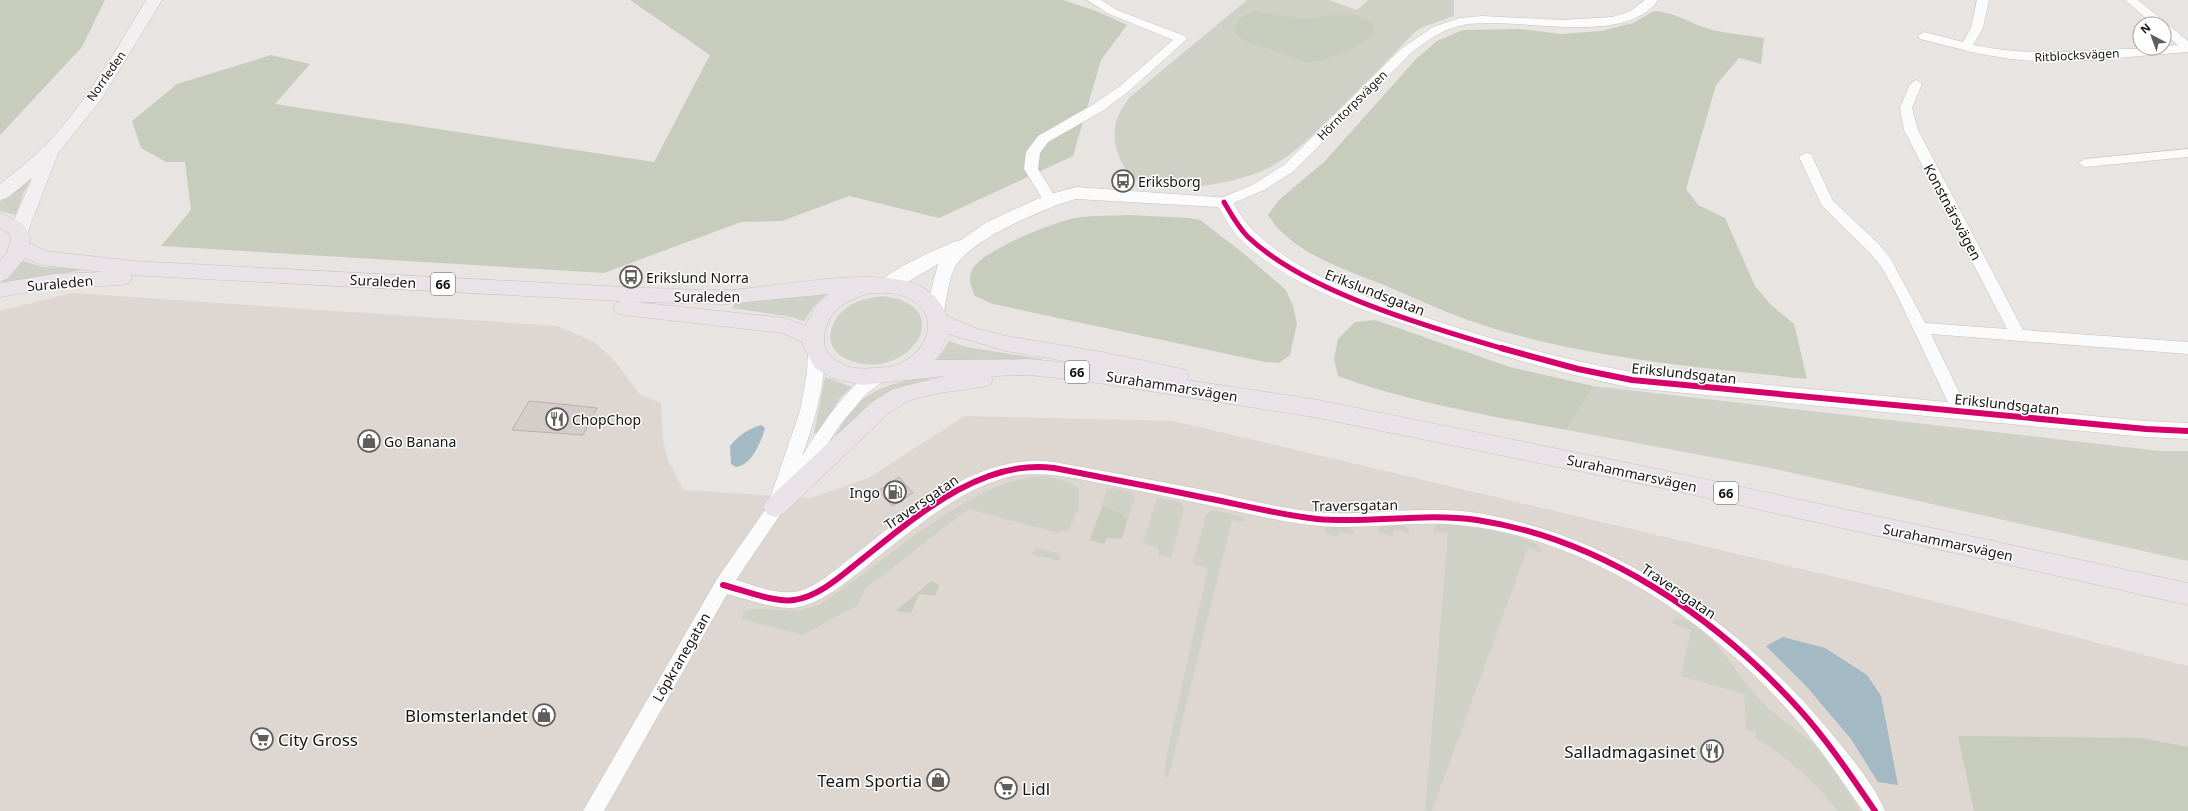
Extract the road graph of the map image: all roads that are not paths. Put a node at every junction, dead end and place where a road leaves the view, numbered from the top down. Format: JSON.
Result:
{"nodes":[{"id":1,"x":154,"y":0,"type":"edge"},
{"id":2,"x":1093,"y":0,"type":"edge"},
{"id":3,"x":1652,"y":0,"type":"edge"},
{"id":4,"x":1983,"y":0,"type":"edge"},
{"id":5,"x":2131,"y":0,"type":"edge"},
{"id":6,"x":2150,"y":16,"type":"edge"},
{"id":7,"x":2172,"y":34,"type":"edge"},
{"id":8,"x":1924,"y":36,"type":"dead end"},
{"id":9,"x":1966,"y":47,"type":"junction"},
{"id":10,"x":2188,"y":47,"type":"edge"},
{"id":11,"x":1916,"y":84,"type":"dead end"},
{"id":12,"x":53,"y":148,"type":"junction"},
{"id":13,"x":2188,"y":152,"type":"edge"},
{"id":14,"x":1806,"y":157,"type":"dead end"},
{"id":15,"x":2085,"y":163,"type":"dead end"},
{"id":16,"x":0,"y":194,"type":"edge"},
{"id":17,"x":1050,"y":200,"type":"junction"},
{"id":18,"x":1224,"y":202,"type":"junction"},
{"id":19,"x":0,"y":220,"type":"edge"},
{"id":20,"x":974,"y":239,"type":"junction"},
{"id":21,"x":19,"y":240,"type":"junction"},
{"id":22,"x":0,"y":274,"type":"edge"},
{"id":23,"x":878,"y":286,"type":"junction"},
{"id":24,"x":0,"y":290,"type":"edge"},
{"id":25,"x":937,"y":316,"type":"junction"},
{"id":26,"x":1920,"y":328,"type":"junction"},
{"id":27,"x":2018,"y":336,"type":"junction"},
{"id":28,"x":815,"y":345,"type":"junction"},
{"id":29,"x":2188,"y":348,"type":"edge"},
{"id":30,"x":884,"y":376,"type":"junction"},
{"id":31,"x":1262,"y":400,"type":"junction"},
{"id":32,"x":1960,"y":411,"type":"junction"},
{"id":33,"x":2188,"y":431,"type":"edge"},
{"id":34,"x":775,"y":507,"type":"junction"},
{"id":35,"x":722,"y":585,"type":"junction"},
{"id":36,"x":2188,"y":594,"type":"edge"},
{"id":37,"x":592,"y":811,"type":"edge"},
{"id":38,"x":1875,"y":811,"type":"edge"}],
"edges":[{"from":1,"to":12,"type":"main road","name":"Norrleden"},
{"from":2,"to":17,"type":"street"},
{"from":3,"to":18,"type":"street","name":"Hörntorpsvägen"},
{"from":4,"to":9,"type":"street"},
{"from":5,"to":6,"type":"street"},
{"from":7,"to":10,"type":"street","name":"Ritblocksvägen"},
{"from":8,"to":9,"type":"street","name":"Ritblocksvägen"},
{"from":9,"to":10,"type":"street","name":"Ritblocksvägen"},
{"from":11,"to":27,"type":"street","name":"Konstnärsvägen"},
{"from":12,"to":16,"type":"main road","name":"Norrleden"},
{"from":12,"to":21,"type":"main road","name":"Norrleden"},
{"from":13,"to":15,"type":"street"},
{"from":14,"to":26,"type":"street"},
{"from":17,"to":18,"type":"street","name":"Hörntorpsvägen"},
{"from":17,"to":20,"type":"street","name":"Hörntorpsvägen"},
{"from":18,"to":32,"type":"street","name":"Erikslundsgatan"},
{"from":19,"to":21,"type":"main road","number":"66"},
{"from":20,"to":23,"type":"street","name":"Hörntorpsvägen"},
{"from":20,"to":25,"type":"street","name":"Hörntorpsvägen"},
{"from":21,"to":22,"type":"main road"},
{"from":21,"to":23,"type":"main road","name":"Suraleden","number":"66"},
{"from":23,"to":25,"type":"main road","number":"66"},
{"from":23,"to":28,"type":"main road","number":"66"},
{"from":24,"to":28,"type":"main road","name":"Suraleden","number":"66"},
{"from":25,"to":30,"type":"main road","number":"66"},
{"from":25,"to":31,"type":"main road","name":"Surahammarsvägen","number":"66"},
{"from":26,"to":27,"type":"street"},
{"from":26,"to":32,"type":"street"},
{"from":27,"to":29,"type":"street"},
{"from":28,"to":30,"type":"main road","number":"66"},
{"from":28,"to":34,"type":"street","name":"Löpkranegatan"},
{"from":30,"to":31,"type":"main road","name":"Surahammarsvägen","number":"66"},
{"from":30,"to":34,"type":"street","name":"Löpkranegatan"},
{"from":31,"to":34,"type":"main road"},
{"from":31,"to":36,"type":"main road","name":"Surahammarsvägen","number":"66"},
{"from":32,"to":33,"type":"street","name":"Erikslundsgatan"},
{"from":34,"to":35,"type":"street","name":"Löpkranegatan"},
{"from":35,"to":37,"type":"street","name":"Löpkranegatan"},
{"from":35,"to":38,"type":"street","name":"Traversgatan"}]}
